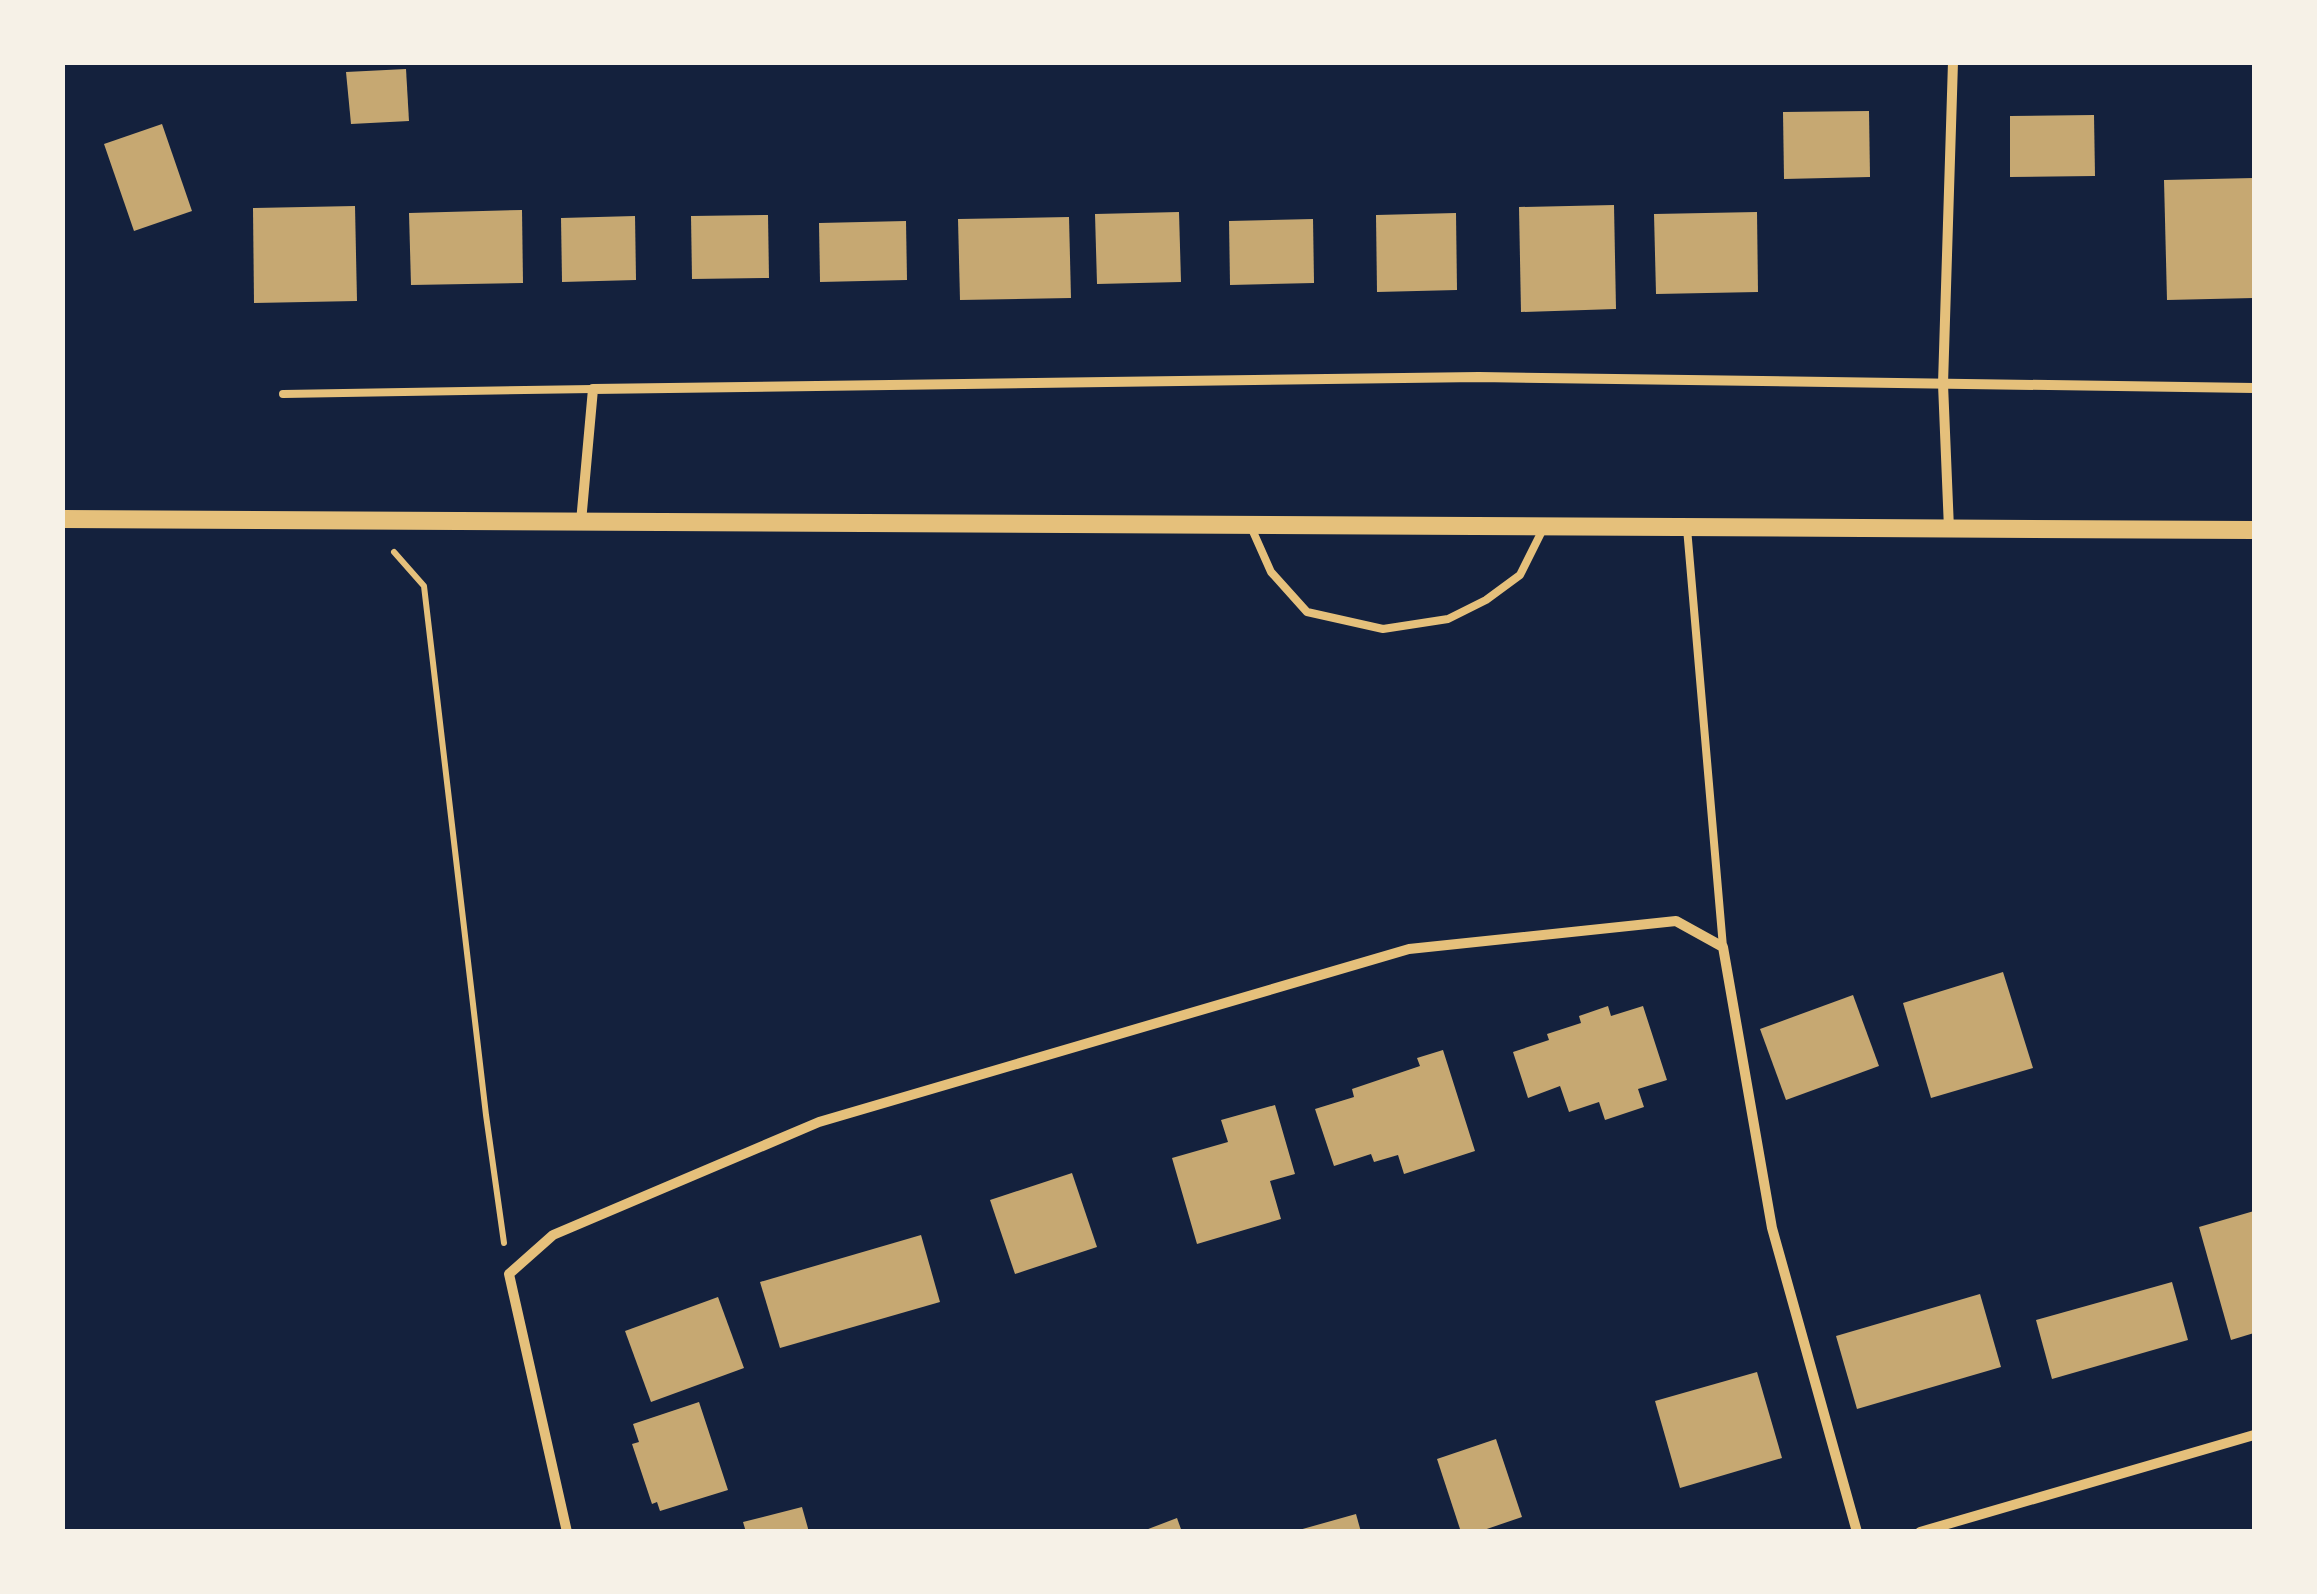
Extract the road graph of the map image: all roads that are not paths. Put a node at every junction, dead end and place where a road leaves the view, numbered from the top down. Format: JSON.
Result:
{"nodes":[{"id":1,"x":1954,"y":62,"type":"edge"},
{"id":2,"x":1943,"y":384,"type":"junction"},
{"id":3,"x":2254,"y":388,"type":"edge"},
{"id":4,"x":593,"y":389,"type":"junction"},
{"id":5,"x":283,"y":394,"type":"dead end"},
{"id":6,"x":62,"y":519,"type":"edge"},
{"id":7,"x":581,"y":522,"type":"junction"},
{"id":8,"x":1251,"y":526,"type":"junction"},
{"id":9,"x":1544,"y":527,"type":"junction"},
{"id":10,"x":1687,"y":528,"type":"junction"},
{"id":11,"x":1948,"y":530,"type":"junction"},
{"id":12,"x":2254,"y":530,"type":"edge"},
{"id":13,"x":1722,"y":946,"type":"junction"},
{"id":14,"x":2254,"y":1435,"type":"edge"},
{"id":15,"x":567,"y":1532,"type":"edge"},
{"id":16,"x":1857,"y":1532,"type":"edge"},
{"id":17,"x":1920,"y":1532,"type":"edge"}],
"edges":[{"from":1,"to":2,"type":"street"},
{"from":2,"to":3,"type":"street"},
{"from":2,"to":4,"type":"street"},
{"from":2,"to":11,"type":"street"},
{"from":4,"to":5,"type":"lane"},
{"from":4,"to":7,"type":"street"},
{"from":6,"to":7,"type":"street"},
{"from":7,"to":8,"type":"street"},
{"from":8,"to":9,"type":"street"},
{"from":8,"to":9,"type":"lane"},
{"from":9,"to":10,"type":"street"},
{"from":10,"to":11,"type":"street"},
{"from":10,"to":13,"type":"lane"},
{"from":11,"to":12,"type":"street"},
{"from":13,"to":15,"type":"street"},
{"from":13,"to":16,"type":"street"},
{"from":14,"to":17,"type":"street"}]}
